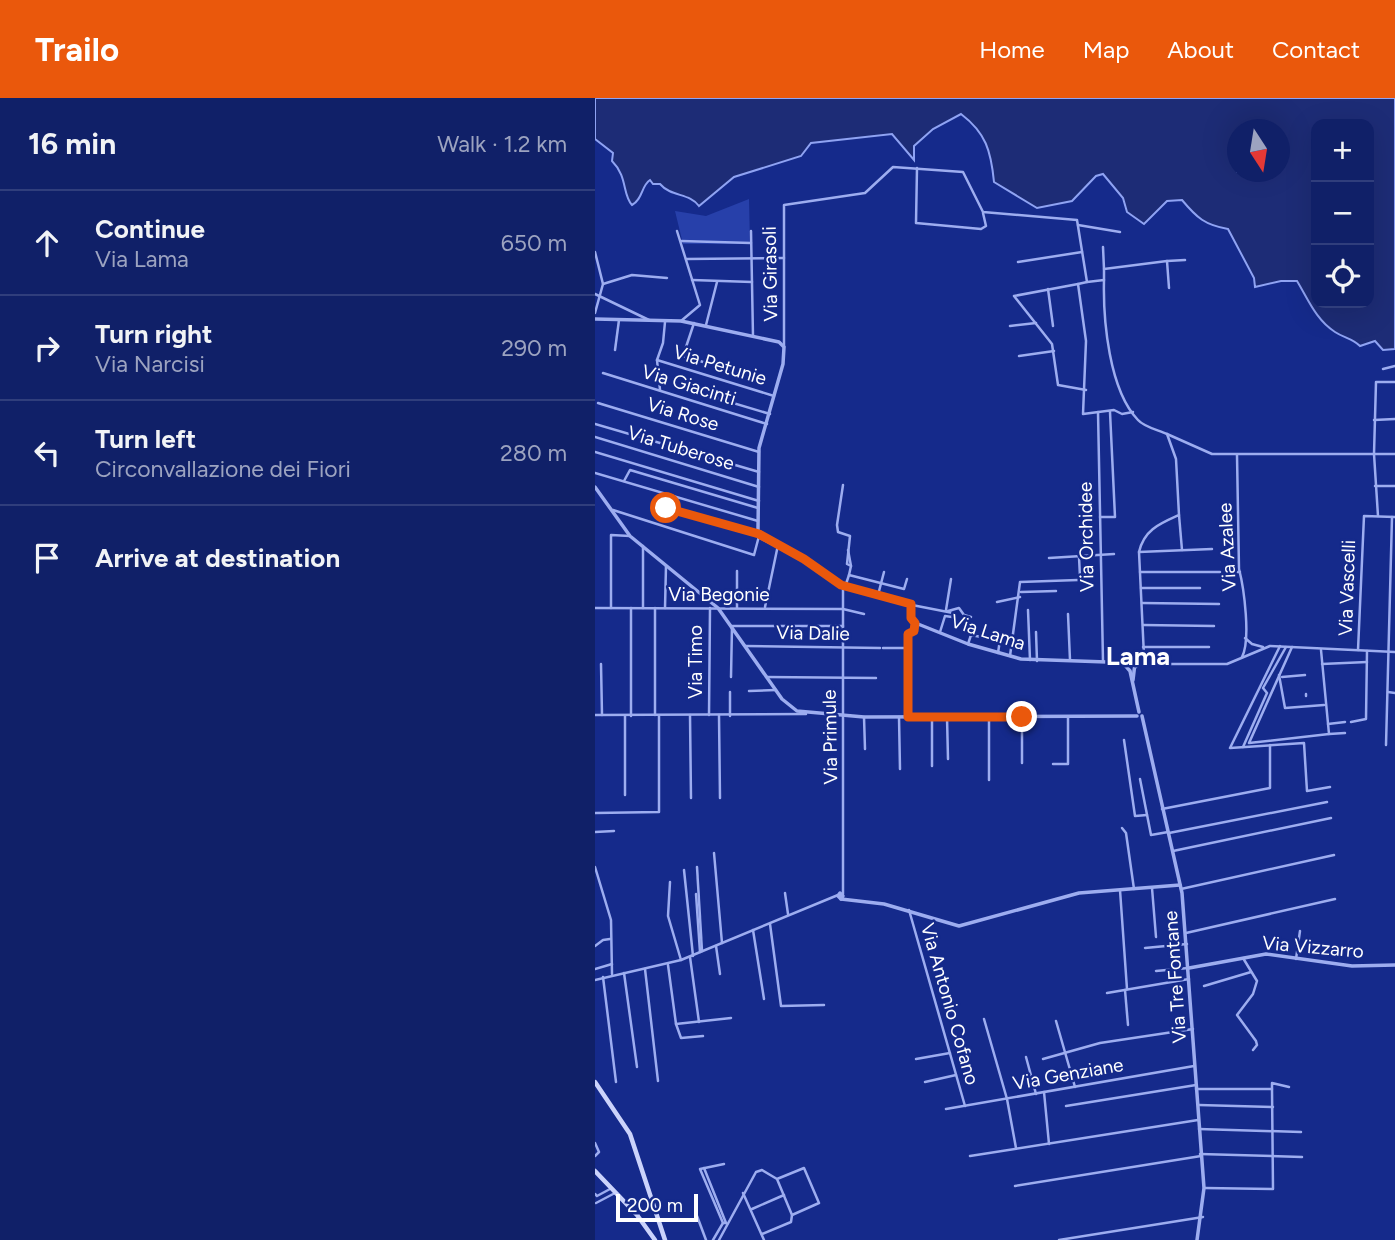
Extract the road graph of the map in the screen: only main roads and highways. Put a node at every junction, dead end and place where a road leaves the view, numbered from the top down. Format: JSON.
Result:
{"nodes":[{"id":1,"x":595,"y":1082,"type":"edge"},
{"id":2,"x":595,"y":1171,"type":"edge"},
{"id":3,"x":655,"y":1240,"type":"edge"},
{"id":4,"x":665,"y":1240,"type":"edge"}],
"edges":[{"from":1,"to":4,"type":"main road"},
{"from":2,"to":3,"type":"main road"}]}
